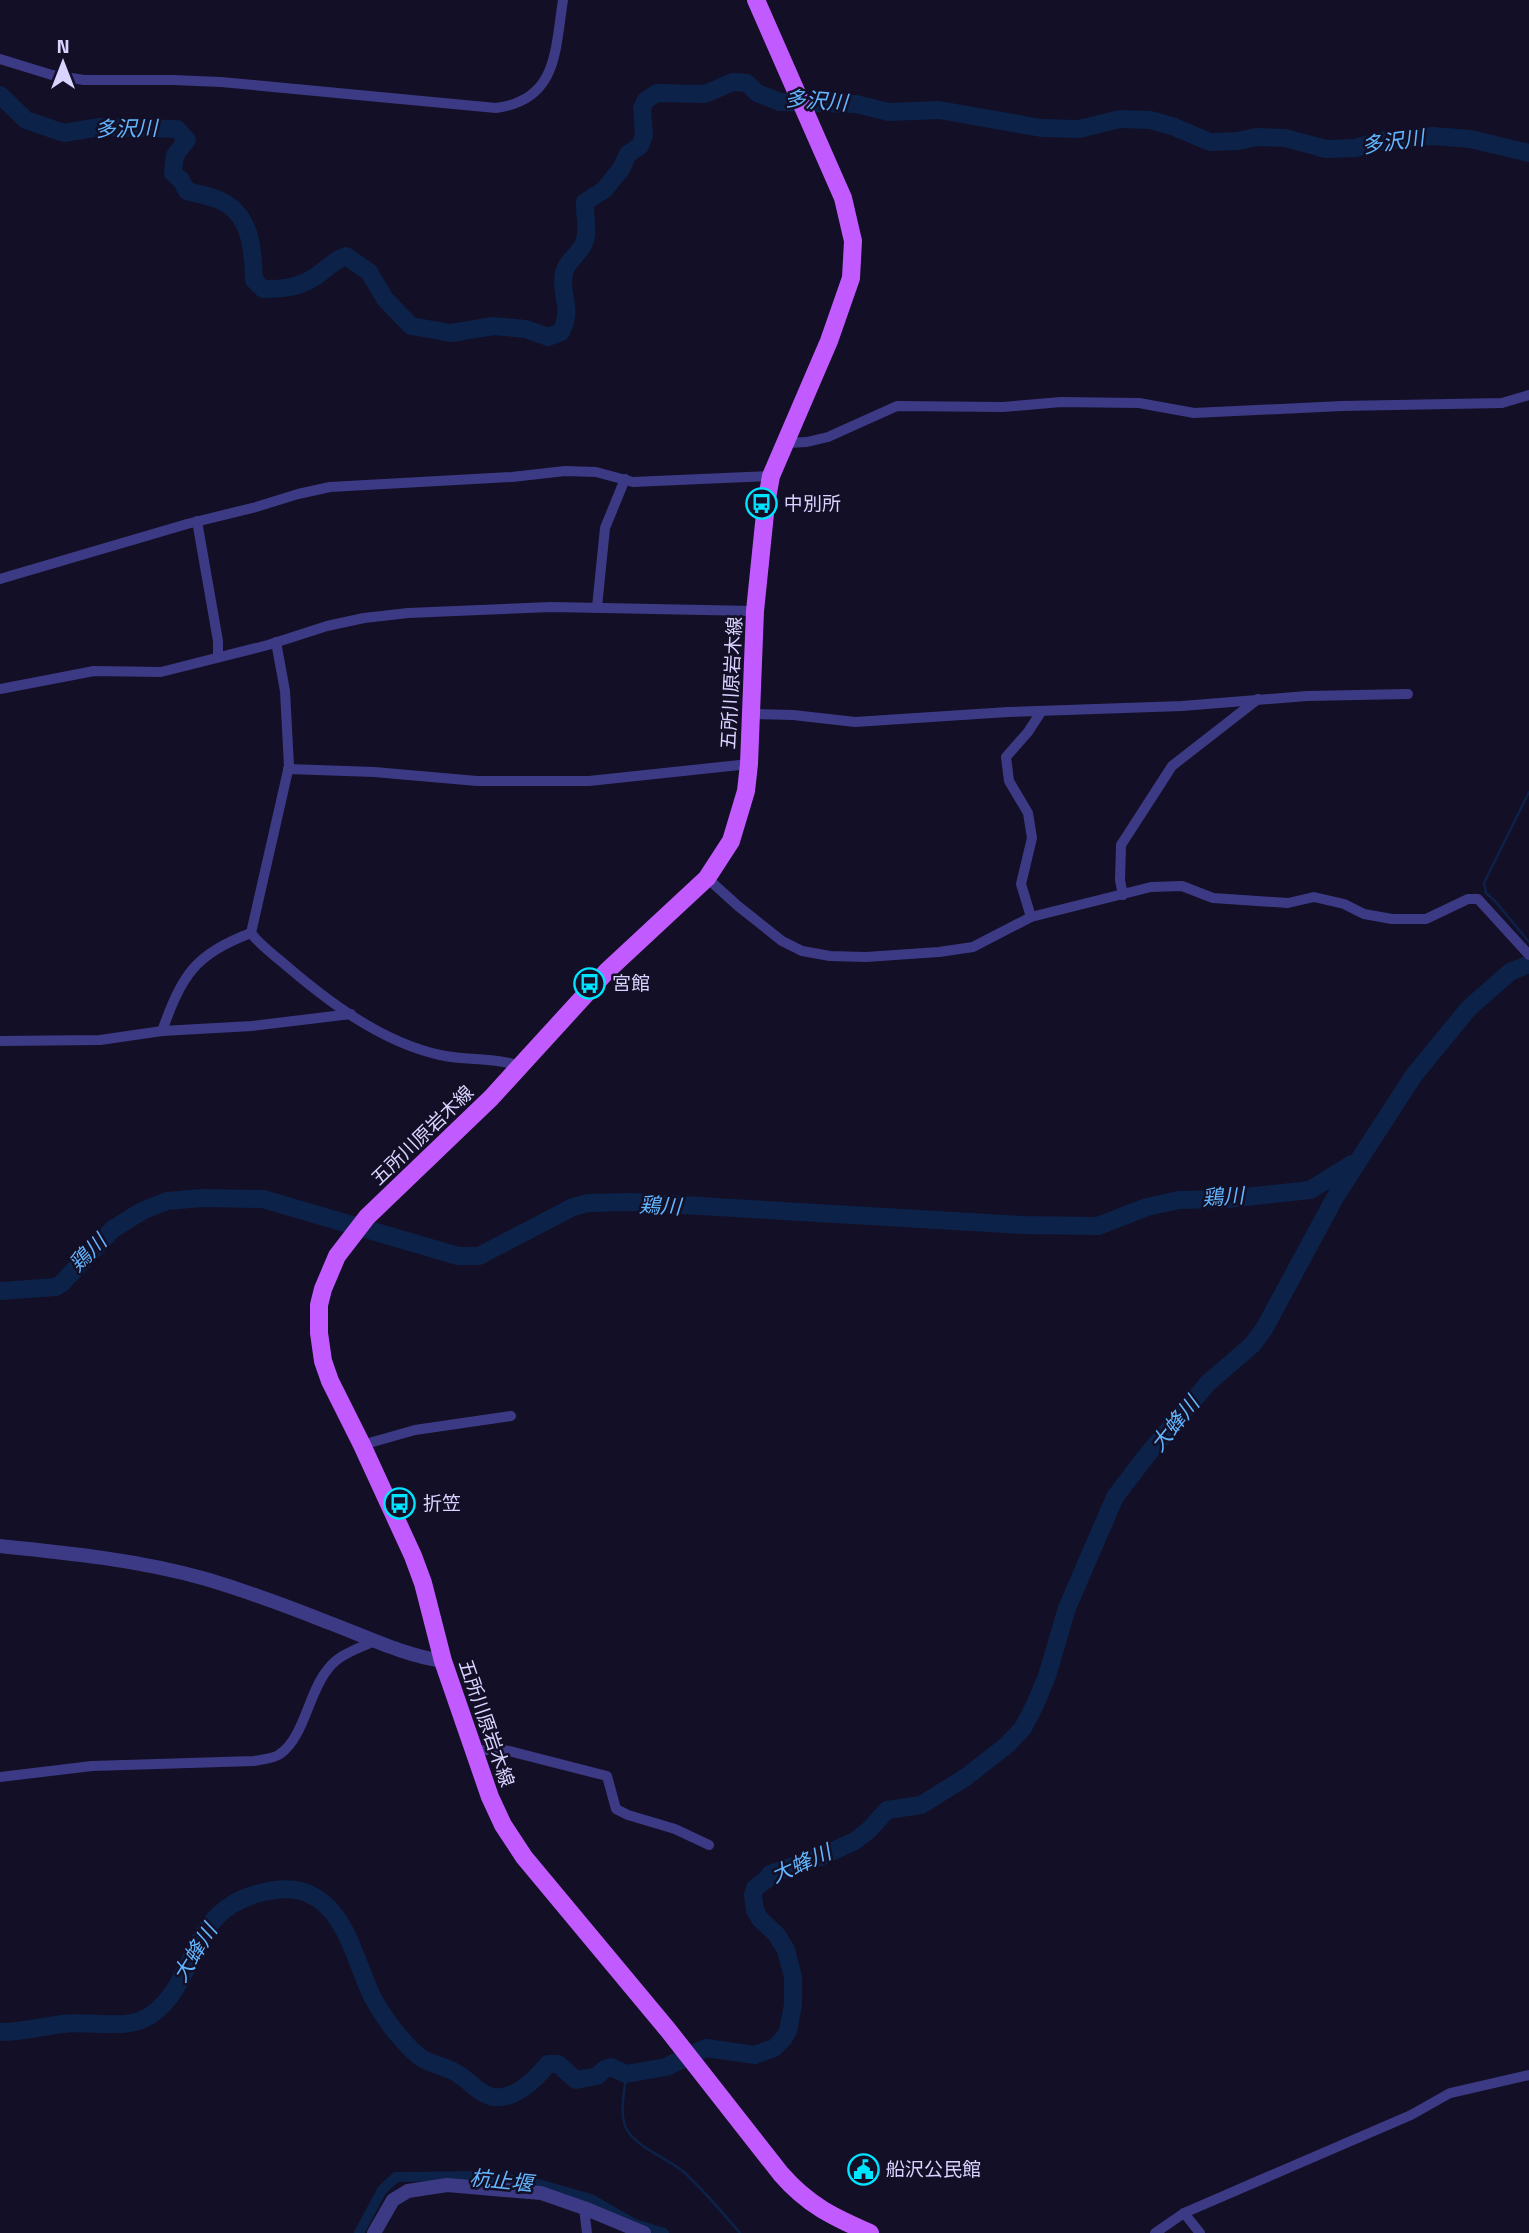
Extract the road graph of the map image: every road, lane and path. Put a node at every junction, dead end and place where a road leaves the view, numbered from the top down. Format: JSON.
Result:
{"nodes":[{"id":1,"x":563,"y":0,"type":"edge"},
{"id":2,"x":757,"y":0,"type":"edge"},
{"id":3,"x":0,"y":59,"type":"edge"},
{"id":4,"x":1529,"y":395,"type":"edge"},
{"id":5,"x":787,"y":443,"type":"junction"},
{"id":6,"x":771,"y":476,"type":"junction"},
{"id":7,"x":625,"y":479,"type":"junction"},
{"id":8,"x":197,"y":521,"type":"junction"},
{"id":9,"x":0,"y":579,"type":"edge"},
{"id":10,"x":597,"y":607,"type":"junction"},
{"id":11,"x":755,"y":611,"type":"junction"},
{"id":12,"x":275,"y":642,"type":"junction"},
{"id":13,"x":219,"y":656,"type":"junction"},
{"id":14,"x":0,"y":689,"type":"edge"},
{"id":15,"x":1408,"y":694,"type":"dead end"},
{"id":16,"x":1258,"y":699,"type":"junction"},
{"id":17,"x":1041,"y":712,"type":"junction"},
{"id":18,"x":752,"y":714,"type":"junction"},
{"id":19,"x":749,"y":764,"type":"junction"},
{"id":20,"x":288,"y":769,"type":"junction"},
{"id":21,"x":707,"y":878,"type":"junction"},
{"id":22,"x":1124,"y":895,"type":"junction"},
{"id":23,"x":1031,"y":917,"type":"junction"},
{"id":24,"x":251,"y":933,"type":"junction"},
{"id":25,"x":1525,"y":950,"type":"edge"},
{"id":26,"x":351,"y":1014,"type":"junction"},
{"id":27,"x":162,"y":1031,"type":"junction"},
{"id":28,"x":0,"y":1041,"type":"edge"},
{"id":29,"x":520,"y":1066,"type":"junction"},
{"id":30,"x":511,"y":1416,"type":"dead end"},
{"id":31,"x":362,"y":1445,"type":"junction"},
{"id":32,"x":0,"y":1546,"type":"edge"},
{"id":33,"x":374,"y":1641,"type":"junction"},
{"id":34,"x":443,"y":1661,"type":"junction"},
{"id":35,"x":474,"y":1751,"type":"junction"},
{"id":36,"x":0,"y":1777,"type":"edge"},
{"id":37,"x":709,"y":1845,"type":"dead end"},
{"id":38,"x":1529,"y":2076,"type":"edge"},
{"id":39,"x":584,"y":2208,"type":"junction"},
{"id":40,"x":1184,"y":2213,"type":"junction"},
{"id":41,"x":374,"y":2233,"type":"edge"},
{"id":42,"x":587,"y":2233,"type":"edge"},
{"id":43,"x":643,"y":2233,"type":"edge"},
{"id":44,"x":870,"y":2233,"type":"edge"},
{"id":45,"x":1155,"y":2233,"type":"edge"},
{"id":46,"x":1200,"y":2233,"type":"edge"}],
"edges":[{"from":1,"to":3,"type":"street"},
{"from":2,"to":5,"type":"main road","name":"五所川原岩木線"},
{"from":4,"to":5,"type":"street"},
{"from":5,"to":6,"type":"main road","name":"五所川原岩木線"},
{"from":6,"to":7,"type":"street"},
{"from":6,"to":11,"type":"main road","name":"五所川原岩木線"},
{"from":7,"to":8,"type":"street"},
{"from":7,"to":10,"type":"street"},
{"from":8,"to":9,"type":"street"},
{"from":8,"to":13,"type":"street"},
{"from":10,"to":11,"type":"street"},
{"from":10,"to":12,"type":"street"},
{"from":11,"to":18,"type":"main road","name":"五所川原岩木線"},
{"from":12,"to":13,"type":"street"},
{"from":12,"to":20,"type":"street"},
{"from":13,"to":14,"type":"street"},
{"from":15,"to":16,"type":"street"},
{"from":16,"to":17,"type":"street"},
{"from":16,"to":22,"type":"street"},
{"from":17,"to":18,"type":"street"},
{"from":17,"to":23,"type":"street"},
{"from":18,"to":19,"type":"main road","name":"五所川原岩木線"},
{"from":19,"to":20,"type":"street"},
{"from":19,"to":21,"type":"main road","name":"五所川原岩木線"},
{"from":20,"to":24,"type":"street"},
{"from":21,"to":23,"type":"street"},
{"from":21,"to":29,"type":"main road","name":"五所川原岩木線"},
{"from":22,"to":23,"type":"street"},
{"from":22,"to":25,"type":"street"},
{"from":24,"to":26,"type":"street"},
{"from":24,"to":27,"type":"street"},
{"from":26,"to":27,"type":"street"},
{"from":26,"to":29,"type":"street"},
{"from":27,"to":28,"type":"street"},
{"from":29,"to":31,"type":"main road","name":"五所川原岩木線"},
{"from":30,"to":31,"type":"street"},
{"from":31,"to":34,"type":"main road","name":"五所川原岩木線"},
{"from":32,"to":33,"type":"street"},
{"from":33,"to":34,"type":"street"},
{"from":33,"to":36,"type":"street"},
{"from":34,"to":35,"type":"main road","name":"五所川原岩木線"},
{"from":35,"to":37,"type":"street"},
{"from":35,"to":44,"type":"main road","name":"五所川原岩木線"},
{"from":38,"to":40,"type":"street"},
{"from":39,"to":41,"type":"street"},
{"from":39,"to":42,"type":"street"},
{"from":39,"to":43,"type":"street"},
{"from":40,"to":45,"type":"street"},
{"from":40,"to":46,"type":"street"}]}
